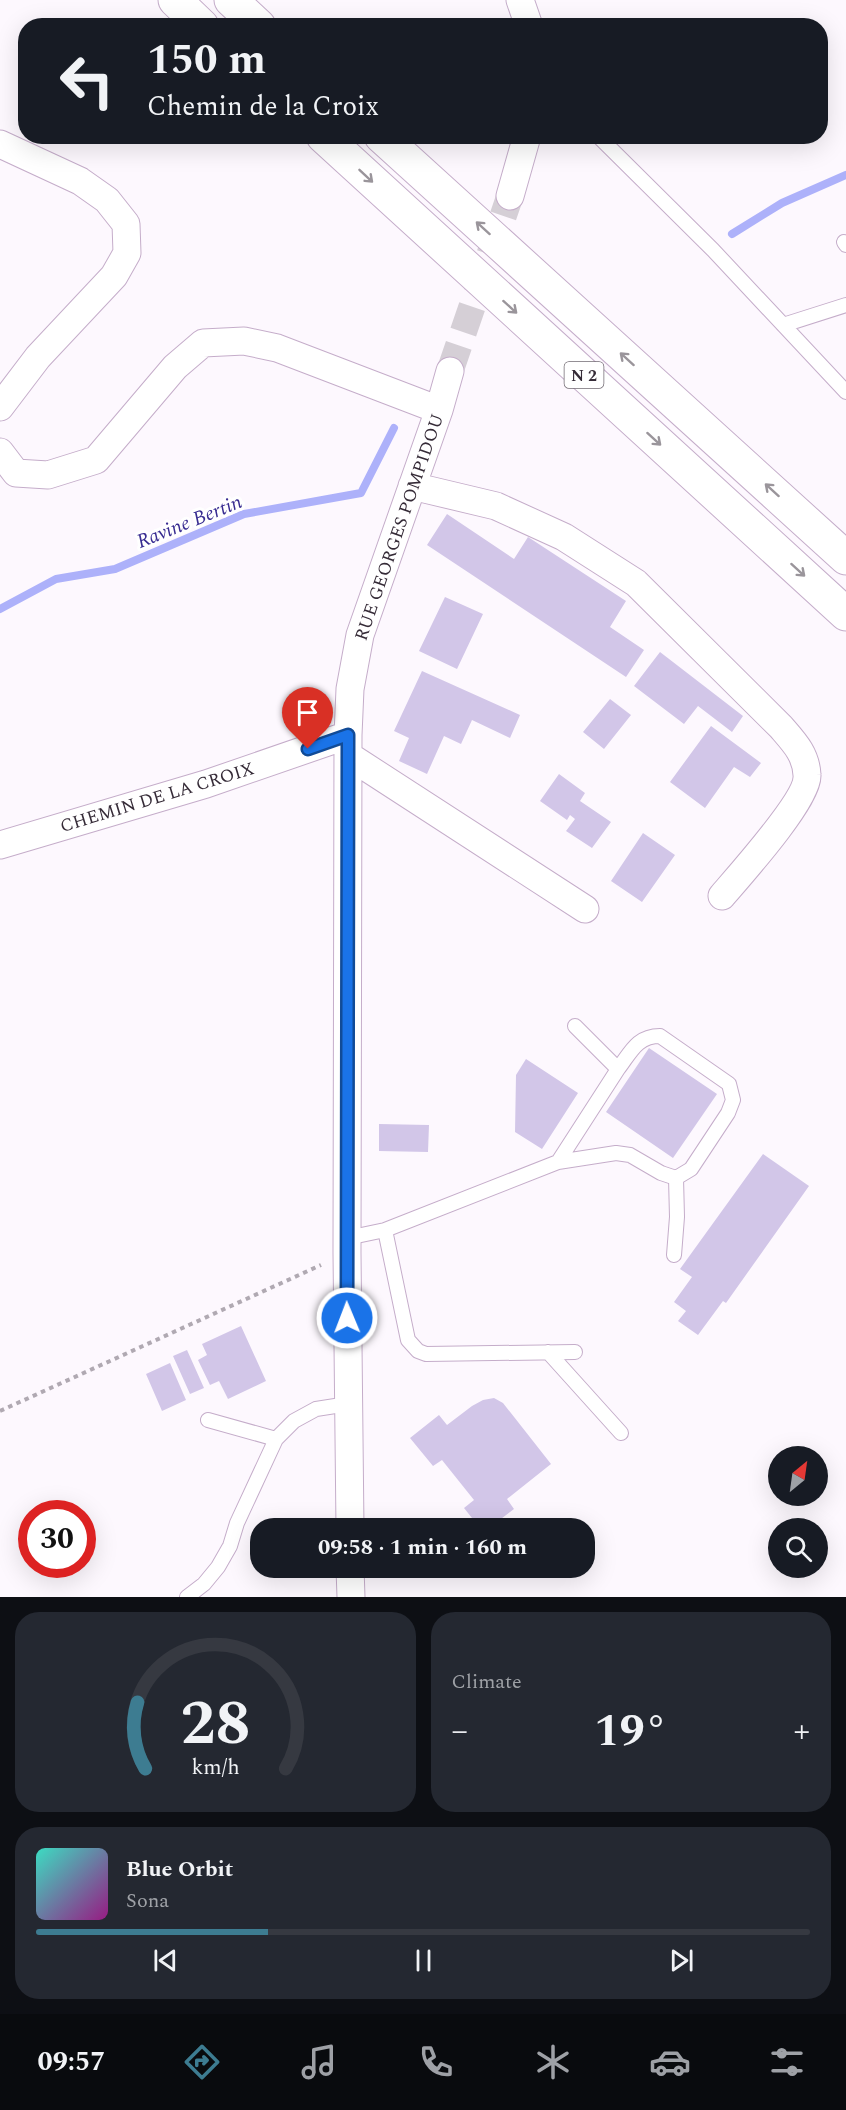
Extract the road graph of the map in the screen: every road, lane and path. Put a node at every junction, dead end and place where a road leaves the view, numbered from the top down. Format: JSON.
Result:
{"nodes":[{"id":1,"x":175,"y":0,"type":"edge"},
{"id":2,"x":231,"y":0,"type":"edge"},
{"id":3,"x":520,"y":0,"type":"edge"},
{"id":4,"x":194,"y":18,"type":"edge"},
{"id":5,"x":250,"y":18,"type":"edge"},
{"id":6,"x":526,"y":18,"type":"edge"},
{"id":7,"x":0,"y":144,"type":"edge"},
{"id":8,"x":332,"y":144,"type":"edge"},
{"id":9,"x":390,"y":144,"type":"edge"},
{"id":10,"x":525,"y":144,"type":"edge"},
{"id":11,"x":606,"y":144,"type":"edge"},
{"id":12,"x":510,"y":196,"type":"tunnel mouth"},
{"id":13,"x":846,"y":305,"type":"edge"},
{"id":14,"x":783,"y":325,"type":"junction"},
{"id":15,"x":450,"y":371,"type":"tunnel mouth"},
{"id":16,"x":846,"y":392,"type":"edge"},
{"id":17,"x":0,"y":407,"type":"edge"},
{"id":18,"x":439,"y":410,"type":"junction"},
{"id":19,"x":0,"y":452,"type":"edge"},
{"id":20,"x":412,"y":486,"type":"junction"},
{"id":21,"x":846,"y":558,"type":"edge"},
{"id":22,"x":846,"y":614,"type":"edge"},
{"id":23,"x":348,"y":745,"type":"junction"},
{"id":24,"x":0,"y":845,"type":"edge"},
{"id":25,"x":722,"y":896,"type":"dead end"},
{"id":26,"x":585,"y":909,"type":"dead end"},
{"id":27,"x":575,"y":1026,"type":"dead end"},
{"id":28,"x":618,"y":1069,"type":"junction"},
{"id":29,"x":558,"y":1162,"type":"junction"},
{"id":30,"x":676,"y":1178,"type":"junction"},
{"id":31,"x":386,"y":1230,"type":"junction"},
{"id":32,"x":347,"y":1246,"type":"junction"},
{"id":33,"x":674,"y":1255,"type":"dead end"},
{"id":34,"x":548,"y":1352,"type":"junction"},
{"id":35,"x":575,"y":1352,"type":"dead end"},
{"id":36,"x":348,"y":1404,"type":"junction"},
{"id":37,"x":0,"y":1411,"type":"edge"},
{"id":38,"x":208,"y":1420,"type":"dead end"},
{"id":39,"x":621,"y":1433,"type":"dead end"},
{"id":40,"x":276,"y":1439,"type":"junction"},
{"id":41,"x":350,"y":1518,"type":"edge"},
{"id":42,"x":350,"y":1578,"type":"edge"},
{"id":43,"x":187,"y":1597,"type":"edge"},
{"id":44,"x":351,"y":1597,"type":"edge"}],
"edges":[{"from":1,"to":4,"type":"highway"},
{"from":2,"to":5,"type":"highway"},
{"from":3,"to":6,"type":"street"},
{"from":7,"to":17,"type":"street"},
{"from":8,"to":22,"type":"highway","number":"N 2","one_way":true},
{"from":21,"to":9,"type":"highway","number":"N 2","one_way":true},
{"from":10,"to":12,"type":"street"},
{"from":11,"to":14,"type":"lane"},
{"from":13,"to":14,"type":"lane"},
{"from":14,"to":16,"type":"lane"},
{"from":15,"to":18,"type":"street","name":"RUE GEORGES POMPIDOU"},
{"from":18,"to":19,"type":"street"},
{"from":18,"to":20,"type":"street","name":"RUE GEORGES POMPIDOU"},
{"from":20,"to":23,"type":"street","name":"RUE GEORGES POMPIDOU"},
{"from":20,"to":25,"type":"street"},
{"from":23,"to":24,"type":"street","name":"CHEMIN DE LA CROIX"},
{"from":23,"to":26,"type":"street"},
{"from":23,"to":32,"type":"street","name":"RUE GEORGES POMPIDOU"},
{"from":27,"to":28,"type":"lane"},
{"from":28,"to":29,"type":"lane"},
{"from":28,"to":30,"type":"lane"},
{"from":29,"to":30,"type":"lane"},
{"from":29,"to":31,"type":"lane"},
{"from":30,"to":33,"type":"lane"},
{"from":31,"to":32,"type":"lane"},
{"from":31,"to":34,"type":"lane"},
{"from":32,"to":36,"type":"street","name":"RUE GEORGES POMPIDOU"},
{"from":32,"to":37,"type":"path"},
{"from":34,"to":35,"type":"lane"},
{"from":34,"to":39,"type":"lane"},
{"from":36,"to":40,"type":"lane"},
{"from":36,"to":41,"type":"street","name":"RUE GEORGES POMPIDOU"},
{"from":38,"to":40,"type":"lane"},
{"from":40,"to":43,"type":"lane"},
{"from":42,"to":44,"type":"street"}]}
